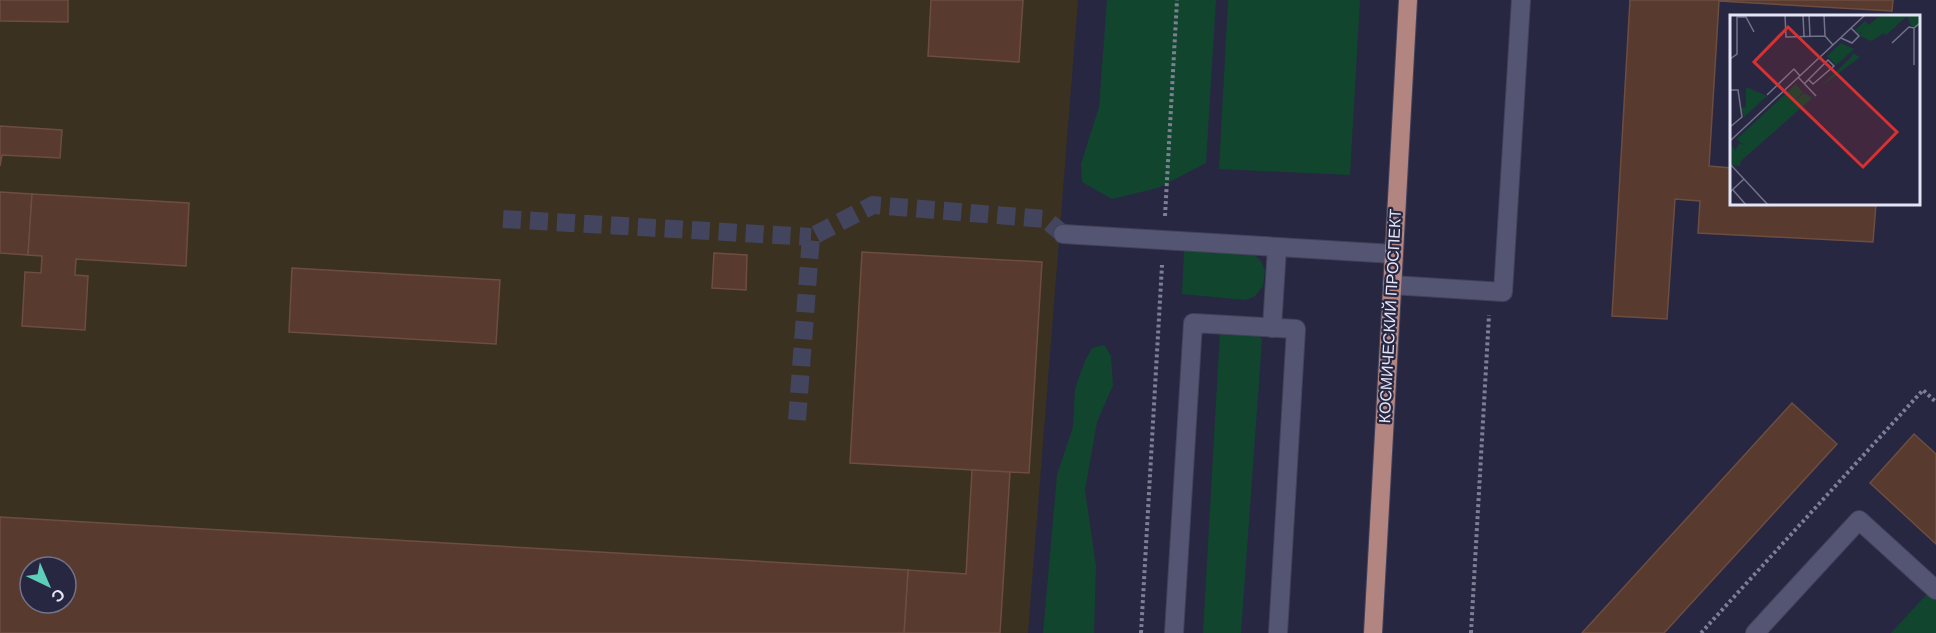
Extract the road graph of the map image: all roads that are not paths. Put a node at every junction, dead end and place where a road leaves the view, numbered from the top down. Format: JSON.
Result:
{"nodes":[{"id":1,"x":1408,"y":0,"type":"edge"},
{"id":2,"x":1521,"y":0,"type":"edge"},
{"id":3,"x":1063,"y":234,"type":"tunnel mouth"},
{"id":4,"x":1276,"y":247,"type":"junction"},
{"id":5,"x":1394,"y":254,"type":"junction"},
{"id":6,"x":1392,"y":285,"type":"junction"},
{"id":7,"x":1272,"y":328,"type":"junction"},
{"id":8,"x":1936,"y":590,"type":"edge"},
{"id":9,"x":1174,"y":633,"type":"edge"},
{"id":10,"x":1278,"y":633,"type":"edge"},
{"id":11,"x":1373,"y":633,"type":"edge"},
{"id":12,"x":1755,"y":633,"type":"edge"}],
"edges":[{"from":1,"to":5,"type":"main road","name":"КОСМИЧЕСКИЙ ПРОСПЕКТ"},
{"from":2,"to":6,"type":"lane"},
{"from":3,"to":4,"type":"lane"},
{"from":4,"to":5,"type":"lane"},
{"from":4,"to":7,"type":"lane"},
{"from":5,"to":6,"type":"main road","name":"КОСМИЧЕСКИЙ ПРОСПЕКТ"},
{"from":6,"to":11,"type":"main road","name":"КОСМИЧЕСКИЙ ПРОСПЕКТ"},
{"from":7,"to":9,"type":"lane"},
{"from":7,"to":10,"type":"lane"},
{"from":8,"to":12,"type":"lane"}]}
